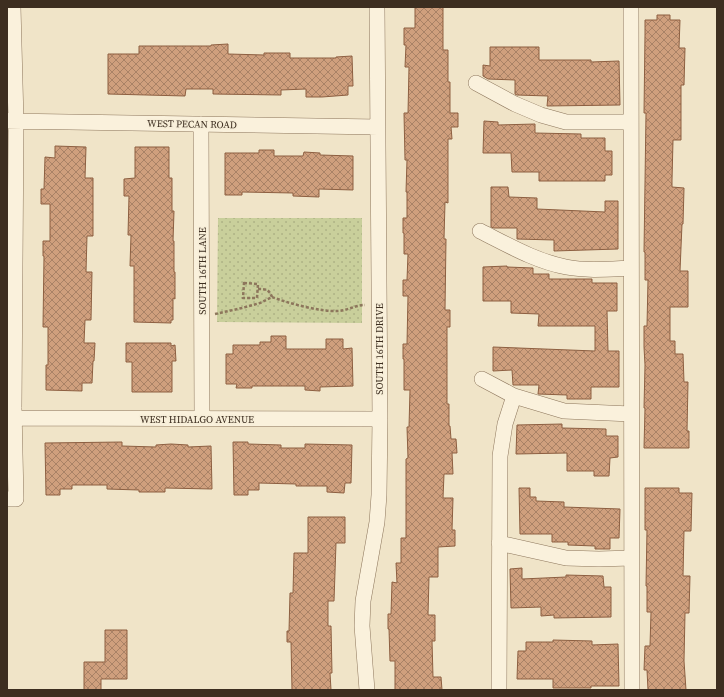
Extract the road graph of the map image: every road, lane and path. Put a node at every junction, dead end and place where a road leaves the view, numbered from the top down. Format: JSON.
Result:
{"nodes":[{"id":1,"x":13,"y":7,"type":"edge"},
{"id":2,"x":377,"y":7,"type":"edge"},
{"id":3,"x":631,"y":7,"type":"edge"},
{"id":4,"x":10,"y":30,"type":"edge"},
{"id":5,"x":476,"y":83,"type":"dead end"},
{"id":6,"x":11,"y":121,"type":"edge"},
{"id":7,"x":631,"y":122,"type":"junction"},
{"id":8,"x":201,"y":124,"type":"junction"},
{"id":9,"x":378,"y":127,"type":"junction"},
{"id":10,"x":11,"y":219,"type":"edge"},
{"id":11,"x":480,"y":231,"type":"dead end"},
{"id":12,"x":631,"y":268,"type":"junction"},
{"id":13,"x":258,"y":289,"type":"junction"},
{"id":14,"x":272,"y":297,"type":"junction"},
{"id":15,"x":379,"y":304,"type":"junction"},
{"id":16,"x":11,"y":315,"type":"edge"},
{"id":17,"x":202,"y":319,"type":"junction"},
{"id":18,"x":482,"y":379,"type":"dead end"},
{"id":19,"x":514,"y":396,"type":"junction"},
{"id":20,"x":12,"y":411,"type":"edge"},
{"id":21,"x":631,"y":414,"type":"junction"},
{"id":22,"x":202,"y":419,"type":"junction"},
{"id":23,"x":380,"y":419,"type":"junction"},
{"id":24,"x":12,"y":499,"type":"edge"},
{"id":25,"x":499,"y":543,"type":"junction"},
{"id":26,"x":632,"y":558,"type":"junction"},
{"id":27,"x":367,"y":690,"type":"edge"},
{"id":28,"x":499,"y":690,"type":"edge"},
{"id":29,"x":632,"y":690,"type":"edge"}],
"edges":[{"from":1,"to":4,"type":"street"},
{"from":2,"to":9,"type":"street","name":"SOUTH 16TH DRIVE"},
{"from":3,"to":7,"type":"street"},
{"from":4,"to":6,"type":"street"},
{"from":5,"to":7,"type":"street"},
{"from":6,"to":8,"type":"street","name":"WEST PECAN ROAD"},
{"from":6,"to":10,"type":"street"},
{"from":7,"to":12,"type":"street"},
{"from":8,"to":9,"type":"street","name":"WEST PECAN ROAD"},
{"from":8,"to":17,"type":"street","name":"SOUTH 16TH LANE"},
{"from":9,"to":15,"type":"street","name":"SOUTH 16TH DRIVE"},
{"from":10,"to":16,"type":"street"},
{"from":11,"to":12,"type":"street"},
{"from":12,"to":21,"type":"street"},
{"from":13,"to":13,"type":"path"},
{"from":13,"to":14,"type":"path"},
{"from":14,"to":15,"type":"path"},
{"from":14,"to":17,"type":"path"},
{"from":15,"to":23,"type":"street","name":"SOUTH 16TH DRIVE"},
{"from":16,"to":20,"type":"street"},
{"from":17,"to":22,"type":"street","name":"SOUTH 16TH LANE"},
{"from":18,"to":19,"type":"street"},
{"from":19,"to":21,"type":"street"},
{"from":19,"to":25,"type":"street"},
{"from":20,"to":22,"type":"street","name":"WEST HIDALGO AVENUE"},
{"from":20,"to":24,"type":"street"},
{"from":21,"to":26,"type":"street"},
{"from":22,"to":23,"type":"street","name":"WEST HIDALGO AVENUE"},
{"from":23,"to":27,"type":"street","name":"SOUTH 16TH DRIVE"},
{"from":25,"to":26,"type":"street"},
{"from":25,"to":28,"type":"street"},
{"from":26,"to":29,"type":"street"}]}
